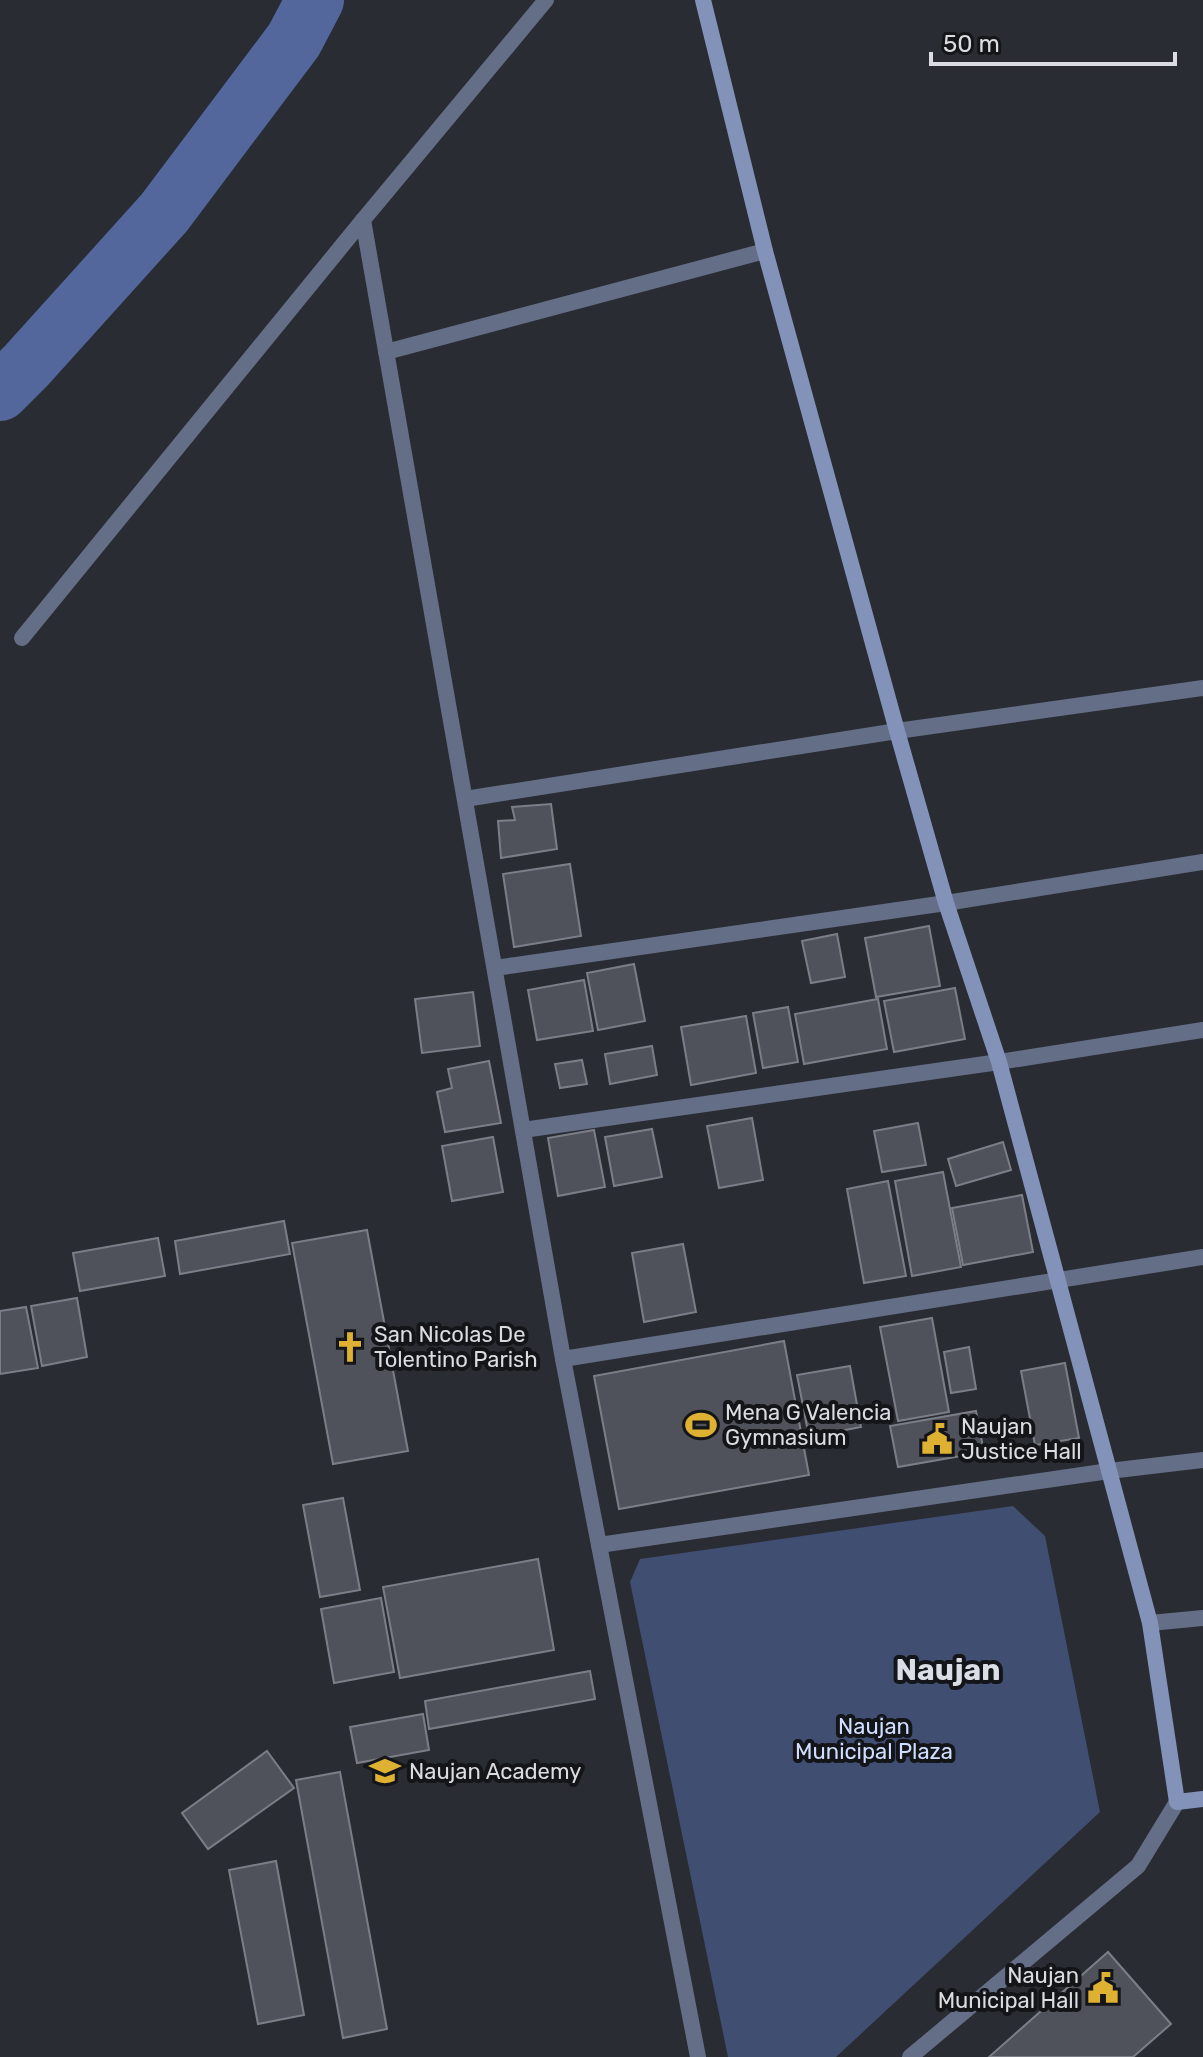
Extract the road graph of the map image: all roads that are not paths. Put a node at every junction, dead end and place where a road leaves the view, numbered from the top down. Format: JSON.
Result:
{"nodes":[{"id":1,"x":546,"y":0,"type":"edge"},
{"id":2,"x":703,"y":0,"type":"edge"},
{"id":3,"x":363,"y":220,"type":"junction"},
{"id":4,"x":765,"y":251,"type":"junction"},
{"id":5,"x":386,"y":352,"type":"junction"},
{"id":6,"x":22,"y":638,"type":"dead end"},
{"id":7,"x":1203,"y":688,"type":"edge"},
{"id":8,"x":897,"y":731,"type":"junction"},
{"id":9,"x":465,"y":799,"type":"junction"},
{"id":10,"x":1203,"y":862,"type":"edge"},
{"id":11,"x":946,"y":903,"type":"junction"},
{"id":12,"x":495,"y":968,"type":"junction"},
{"id":13,"x":1203,"y":1030,"type":"edge"},
{"id":14,"x":999,"y":1062,"type":"junction"},
{"id":15,"x":523,"y":1130,"type":"junction"},
{"id":16,"x":1203,"y":1257,"type":"edge"},
{"id":17,"x":1058,"y":1279,"type":"junction"},
{"id":18,"x":563,"y":1359,"type":"junction"},
{"id":19,"x":1203,"y":1460,"type":"edge"},
{"id":20,"x":1109,"y":1471,"type":"junction"},
{"id":21,"x":599,"y":1545,"type":"junction"},
{"id":22,"x":1203,"y":1618,"type":"edge"},
{"id":23,"x":1150,"y":1623,"type":"junction"},
{"id":24,"x":1203,"y":1799,"type":"edge"},
{"id":25,"x":1177,"y":1802,"type":"junction"},
{"id":26,"x":698,"y":2057,"type":"edge"},
{"id":27,"x":910,"y":2057,"type":"edge"}],
"edges":[{"from":1,"to":3,"type":"street"},
{"from":2,"to":4,"type":"street"},
{"from":3,"to":5,"type":"street"},
{"from":3,"to":6,"type":"street"},
{"from":4,"to":5,"type":"street"},
{"from":4,"to":8,"type":"street"},
{"from":5,"to":9,"type":"street"},
{"from":7,"to":8,"type":"street"},
{"from":8,"to":9,"type":"street"},
{"from":8,"to":11,"type":"street"},
{"from":9,"to":12,"type":"street"},
{"from":10,"to":11,"type":"street"},
{"from":11,"to":12,"type":"street"},
{"from":11,"to":14,"type":"street"},
{"from":12,"to":15,"type":"street"},
{"from":13,"to":14,"type":"street"},
{"from":14,"to":15,"type":"street"},
{"from":14,"to":17,"type":"street"},
{"from":15,"to":18,"type":"street"},
{"from":16,"to":17,"type":"street"},
{"from":17,"to":18,"type":"street"},
{"from":17,"to":20,"type":"street"},
{"from":18,"to":21,"type":"street"},
{"from":19,"to":20,"type":"street"},
{"from":20,"to":21,"type":"street"},
{"from":20,"to":23,"type":"street"},
{"from":21,"to":26,"type":"street"},
{"from":22,"to":23,"type":"street"},
{"from":23,"to":25,"type":"street"},
{"from":24,"to":25,"type":"street"},
{"from":25,"to":27,"type":"street"}]}
